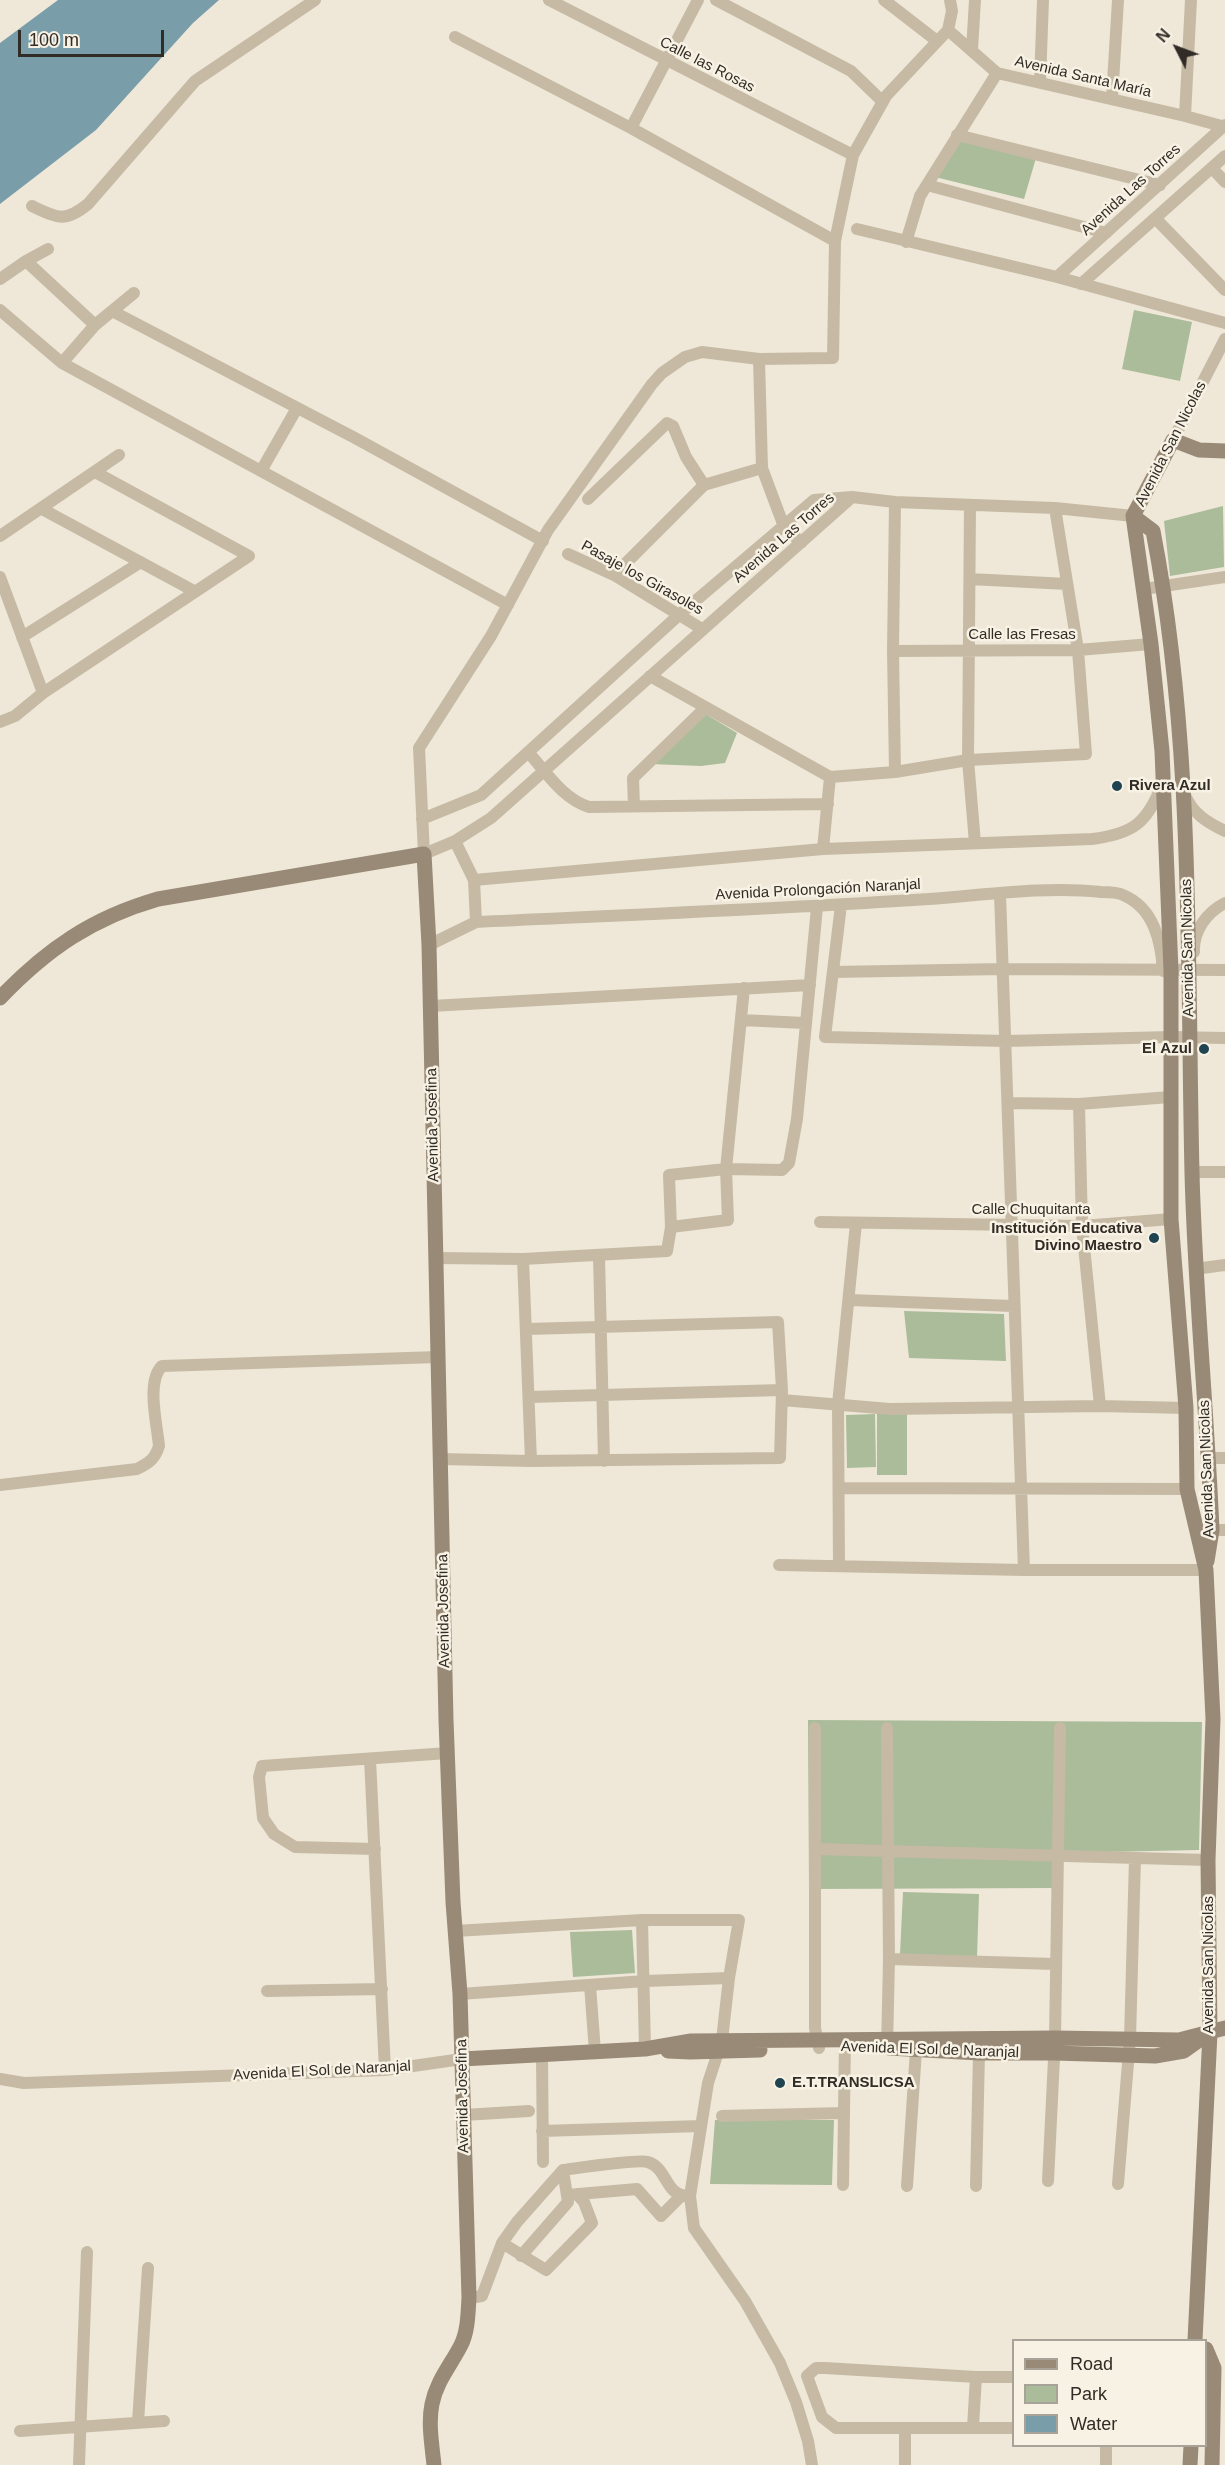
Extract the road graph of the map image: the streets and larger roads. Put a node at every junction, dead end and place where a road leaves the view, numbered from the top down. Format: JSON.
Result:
{"nodes":[{"id":1,"x":315,"y":0,"type":"edge"},
{"id":2,"x":549,"y":0,"type":"edge"},
{"id":3,"x":698,"y":0,"type":"edge"},
{"id":4,"x":716,"y":0,"type":"edge"},
{"id":5,"x":884,"y":0,"type":"edge"},
{"id":6,"x":950,"y":0,"type":"edge"},
{"id":7,"x":975,"y":0,"type":"edge"},
{"id":8,"x":1043,"y":0,"type":"edge"},
{"id":9,"x":1118,"y":0,"type":"edge"},
{"id":10,"x":1191,"y":0,"type":"edge"},
{"id":11,"x":950,"y":26,"type":"junction"},
{"id":12,"x":455,"y":37,"type":"dead end"},
{"id":13,"x":937,"y":41,"type":"junction"},
{"id":14,"x":972,"y":50,"type":"junction"},
{"id":15,"x":666,"y":62,"type":"junction"},
{"id":16,"x":998,"y":73,"type":"junction"},
{"id":17,"x":1040,"y":82,"type":"junction"},
{"id":18,"x":1112,"y":99,"type":"junction"},
{"id":19,"x":883,"y":102,"type":"junction"},
{"id":20,"x":1185,"y":116,"type":"junction"},
{"id":21,"x":1224,"y":126,"type":"edge"},
{"id":22,"x":631,"y":128,"type":"junction"},
{"id":23,"x":957,"y":135,"type":"junction"},
{"id":24,"x":853,"y":155,"type":"junction"},
{"id":25,"x":1225,"y":156,"type":"edge"},
{"id":26,"x":1212,"y":168,"type":"junction"},
{"id":27,"x":1225,"y":182,"type":"edge"},
{"id":28,"x":927,"y":184,"type":"junction"},
{"id":29,"x":1160,"y":185,"type":"junction"},
{"id":30,"x":32,"y":206,"type":"dead end"},
{"id":31,"x":1155,"y":218,"type":"junction"},
{"id":32,"x":856,"y":229,"type":"dead end"},
{"id":33,"x":1106,"y":233,"type":"junction"},
{"id":34,"x":835,"y":241,"type":"junction"},
{"id":35,"x":906,"y":242,"type":"junction"},
{"id":36,"x":48,"y":249,"type":"dead end"},
{"id":37,"x":26,"y":261,"type":"junction"},
{"id":38,"x":1058,"y":277,"type":"junction"},
{"id":39,"x":0,"y":279,"type":"edge"},
{"id":40,"x":1081,"y":284,"type":"junction"},
{"id":41,"x":1225,"y":290,"type":"edge"},
{"id":42,"x":134,"y":293,"type":"dead end"},
{"id":43,"x":0,"y":310,"type":"edge"},
{"id":44,"x":112,"y":311,"type":"junction"},
{"id":45,"x":1225,"y":323,"type":"edge"},
{"id":46,"x":94,"y":325,"type":"junction"},
{"id":47,"x":1225,"y":339,"type":"edge"},
{"id":48,"x":759,"y":359,"type":"junction"},
{"id":49,"x":63,"y":363,"type":"junction"},
{"id":50,"x":297,"y":408,"type":"junction"},
{"id":51,"x":1170,"y":445,"type":"junction"},
{"id":52,"x":1225,"y":451,"type":"edge"},
{"id":53,"x":119,"y":454,"type":"dead end"},
{"id":54,"x":1225,"y":459,"type":"edge"},
{"id":55,"x":762,"y":468,"type":"junction"},
{"id":56,"x":261,"y":471,"type":"junction"},
{"id":57,"x":95,"y":472,"type":"junction"},
{"id":58,"x":705,"y":486,"type":"junction"},
{"id":59,"x":852,"y":498,"type":"junction"},
{"id":60,"x":588,"y":499,"type":"dead end"},
{"id":61,"x":895,"y":502,"type":"junction"},
{"id":62,"x":970,"y":505,"type":"junction"},
{"id":63,"x":1055,"y":508,"type":"junction"},
{"id":64,"x":42,"y":509,"type":"junction"},
{"id":65,"x":1133,"y":516,"type":"junction"},
{"id":66,"x":783,"y":524,"type":"junction"},
{"id":67,"x":0,"y":536,"type":"edge"},
{"id":68,"x":543,"y":541,"type":"junction"},
{"id":69,"x":801,"y":543,"type":"junction"},
{"id":70,"x":568,"y":554,"type":"dead end"},
{"id":71,"x":141,"y":562,"type":"junction"},
{"id":72,"x":614,"y":575,"type":"junction"},
{"id":73,"x":0,"y":577,"type":"edge"},
{"id":74,"x":1225,"y":577,"type":"edge"},
{"id":75,"x":970,"y":579,"type":"junction"},
{"id":76,"x":1067,"y":584,"type":"junction"},
{"id":77,"x":1163,"y":586,"type":"junction"},
{"id":78,"x":1144,"y":589,"type":"junction"},
{"id":79,"x":194,"y":591,"type":"junction"},
{"id":80,"x":508,"y":605,"type":"junction"},
{"id":81,"x":680,"y":614,"type":"junction"},
{"id":82,"x":702,"y":629,"type":"junction"},
{"id":83,"x":22,"y":638,"type":"junction"},
{"id":84,"x":1151,"y":644,"type":"junction"},
{"id":85,"x":970,"y":650,"type":"junction"},
{"id":86,"x":1078,"y":650,"type":"junction"},
{"id":87,"x":893,"y":651,"type":"junction"},
{"id":88,"x":650,"y":676,"type":"junction"},
{"id":89,"x":43,"y":693,"type":"junction"},
{"id":90,"x":705,"y":708,"type":"junction"},
{"id":91,"x":0,"y":722,"type":"edge"},
{"id":92,"x":528,"y":752,"type":"junction"},
{"id":93,"x":968,"y":760,"type":"junction"},
{"id":94,"x":545,"y":771,"type":"junction"},
{"id":95,"x":895,"y":772,"type":"junction"},
{"id":96,"x":830,"y":777,"type":"junction"},
{"id":97,"x":1164,"y":779,"type":"junction"},
{"id":98,"x":1182,"y":786,"type":"junction"},
{"id":99,"x":828,"y":804,"type":"junction"},
{"id":100,"x":634,"y":807,"type":"junction"},
{"id":101,"x":422,"y":819,"type":"junction"},
{"id":102,"x":1225,"y":831,"type":"edge"},
{"id":103,"x":455,"y":841,"type":"junction"},
{"id":104,"x":975,"y":843,"type":"junction"},
{"id":105,"x":823,"y":849,"type":"junction"},
{"id":106,"x":424,"y":854,"type":"junction"},
{"id":107,"x":474,"y":880,"type":"junction"},
{"id":108,"x":1000,"y":894,"type":"junction"},
{"id":109,"x":1225,"y":903,"type":"edge"},
{"id":110,"x":841,"y":904,"type":"junction"},
{"id":111,"x":817,"y":907,"type":"junction"},
{"id":112,"x":476,"y":922,"type":"junction"},
{"id":113,"x":429,"y":945,"type":"junction"},
{"id":114,"x":1003,"y":969,"type":"junction"},
{"id":115,"x":1225,"y":970,"type":"edge"},
{"id":116,"x":1167,"y":971,"type":"junction"},
{"id":117,"x":1192,"y":971,"type":"junction"},
{"id":118,"x":833,"y":972,"type":"junction"},
{"id":119,"x":810,"y":985,"type":"junction"},
{"id":120,"x":744,"y":988,"type":"junction"},
{"id":121,"x":0,"y":998,"type":"edge"},
{"id":122,"x":431,"y":1006,"type":"junction"},
{"id":123,"x":741,"y":1020,"type":"junction"},
{"id":124,"x":806,"y":1023,"type":"junction"},
{"id":125,"x":1171,"y":1037,"type":"junction"},
{"id":126,"x":1191,"y":1038,"type":"junction"},
{"id":127,"x":1225,"y":1038,"type":"edge"},
{"id":128,"x":1006,"y":1041,"type":"junction"},
{"id":129,"x":1170,"y":1097,"type":"junction"},
{"id":130,"x":1008,"y":1103,"type":"junction"},
{"id":131,"x":1079,"y":1104,"type":"junction"},
{"id":132,"x":726,"y":1169,"type":"junction"},
{"id":133,"x":1192,"y":1172,"type":"junction"},
{"id":134,"x":1225,"y":1172,"type":"edge"},
{"id":135,"x":1170,"y":1219,"type":"junction"},
{"id":136,"x":820,"y":1222,"type":"dead end"},
{"id":137,"x":856,"y":1223,"type":"junction"},
{"id":138,"x":671,"y":1227,"type":"junction"},
{"id":139,"x":1011,"y":1227,"type":"junction"},
{"id":140,"x":1082,"y":1227,"type":"junction"},
{"id":141,"x":599,"y":1256,"type":"junction"},
{"id":142,"x":436,"y":1258,"type":"junction"},
{"id":143,"x":522,"y":1259,"type":"junction"},
{"id":144,"x":1225,"y":1265,"type":"edge"},
{"id":145,"x":1195,"y":1269,"type":"junction"},
{"id":146,"x":849,"y":1300,"type":"junction"},
{"id":147,"x":1013,"y":1306,"type":"junction"},
{"id":148,"x":602,"y":1326,"type":"junction"},
{"id":149,"x":527,"y":1329,"type":"junction"},
{"id":150,"x":438,"y":1357,"type":"junction"},
{"id":151,"x":603,"y":1395,"type":"junction"},
{"id":152,"x":782,"y":1395,"type":"junction"},
{"id":153,"x":529,"y":1396,"type":"junction"},
{"id":154,"x":837,"y":1404,"type":"junction"},
{"id":155,"x":1100,"y":1406,"type":"junction"},
{"id":156,"x":1017,"y":1408,"type":"junction"},
{"id":157,"x":1186,"y":1408,"type":"junction"},
{"id":158,"x":1209,"y":1458,"type":"junction"},
{"id":159,"x":1225,"y":1458,"type":"edge"},
{"id":160,"x":440,"y":1459,"type":"junction"},
{"id":161,"x":531,"y":1461,"type":"junction"},
{"id":162,"x":604,"y":1461,"type":"junction"},
{"id":163,"x":0,"y":1485,"type":"edge"},
{"id":164,"x":839,"y":1488,"type":"junction"},
{"id":165,"x":1020,"y":1488,"type":"junction"},
{"id":166,"x":1187,"y":1489,"type":"junction"},
{"id":167,"x":1219,"y":1530,"type":"edge"},
{"id":168,"x":779,"y":1565,"type":"dead end"},
{"id":169,"x":839,"y":1566,"type":"junction"},
{"id":170,"x":1024,"y":1570,"type":"junction"},
{"id":171,"x":1206,"y":1570,"type":"junction"},
{"id":172,"x":815,"y":1728,"type":"dead end"},
{"id":173,"x":887,"y":1728,"type":"dead end"},
{"id":174,"x":1060,"y":1728,"type":"dead end"},
{"id":175,"x":448,"y":1753,"type":"junction"},
{"id":176,"x":370,"y":1759,"type":"junction"},
{"id":177,"x":815,"y":1849,"type":"junction"},
{"id":178,"x":375,"y":1850,"type":"junction"},
{"id":179,"x":888,"y":1851,"type":"junction"},
{"id":180,"x":1057,"y":1856,"type":"junction"},
{"id":181,"x":1135,"y":1858,"type":"junction"},
{"id":182,"x":1208,"y":1860,"type":"junction"},
{"id":183,"x":642,"y":1920,"type":"junction"},
{"id":184,"x":455,"y":1931,"type":"junction"},
{"id":185,"x":890,"y":1959,"type":"junction"},
{"id":186,"x":1055,"y":1964,"type":"junction"},
{"id":187,"x":729,"y":1978,"type":"junction"},
{"id":188,"x":645,"y":1981,"type":"junction"},
{"id":189,"x":590,"y":1985,"type":"junction"},
{"id":190,"x":382,"y":1989,"type":"junction"},
{"id":191,"x":267,"y":1991,"type":"dead end"},
{"id":192,"x":460,"y":1994,"type":"junction"},
{"id":193,"x":1225,"y":2028,"type":"edge"},
{"id":194,"x":1210,"y":2032,"type":"junction"},
{"id":195,"x":818,"y":2044,"type":"junction"},
{"id":196,"x":844,"y":2044,"type":"junction"},
{"id":197,"x":888,"y":2044,"type":"junction"},
{"id":198,"x":1054,"y":2045,"type":"junction"},
{"id":199,"x":721,"y":2046,"type":"junction"},
{"id":200,"x":1129,"y":2047,"type":"junction"},
{"id":201,"x":645,"y":2049,"type":"junction"},
{"id":202,"x":916,"y":2050,"type":"junction"},
{"id":203,"x":595,"y":2052,"type":"junction"},
{"id":204,"x":979,"y":2053,"type":"junction"},
{"id":205,"x":542,"y":2056,"type":"junction"},
{"id":206,"x":462,"y":2059,"type":"junction"},
{"id":207,"x":385,"y":2070,"type":"junction"},
{"id":208,"x":0,"y":2079,"type":"edge"},
{"id":209,"x":529,"y":2111,"type":"dead end"},
{"id":210,"x":843,"y":2113,"type":"junction"},
{"id":211,"x":464,"y":2115,"type":"junction"},
{"id":212,"x":722,"y":2116,"type":"dead end"},
{"id":213,"x":701,"y":2126,"type":"junction"},
{"id":214,"x":542,"y":2131,"type":"junction"},
{"id":215,"x":543,"y":2162,"type":"dead end"},
{"id":216,"x":563,"y":2170,"type":"junction"},
{"id":217,"x":1048,"y":2181,"type":"dead end"},
{"id":218,"x":1118,"y":2184,"type":"dead end"},
{"id":219,"x":843,"y":2185,"type":"dead end"},
{"id":220,"x":907,"y":2186,"type":"dead end"},
{"id":221,"x":975,"y":2186,"type":"dead end"},
{"id":222,"x":572,"y":2194,"type":"junction"},
{"id":223,"x":686,"y":2196,"type":"junction"},
{"id":224,"x":501,"y":2243,"type":"junction"},
{"id":225,"x":87,"y":2252,"type":"dead end"},
{"id":226,"x":520,"y":2256,"type":"junction"},
{"id":227,"x":148,"y":2268,"type":"dead end"},
{"id":228,"x":469,"y":2298,"type":"junction"},
{"id":229,"x":1196,"y":2324,"type":"junction"},
{"id":230,"x":1195,"y":2339,"type":"edge"},
{"id":231,"x":1202,"y":2339,"type":"edge"},
{"id":232,"x":1207,"y":2351,"type":"edge"},
{"id":233,"x":976,"y":2377,"type":"junction"},
{"id":234,"x":1012,"y":2377,"type":"edge"},
{"id":235,"x":164,"y":2421,"type":"dead end"},
{"id":236,"x":138,"y":2422,"type":"junction"},
{"id":237,"x":80,"y":2426,"type":"junction"},
{"id":238,"x":973,"y":2427,"type":"junction"},
{"id":239,"x":905,"y":2428,"type":"junction"},
{"id":240,"x":1012,"y":2428,"type":"edge"},
{"id":241,"x":20,"y":2431,"type":"dead end"},
{"id":242,"x":1106,"y":2447,"type":"edge"},
{"id":243,"x":1191,"y":2447,"type":"edge"},
{"id":244,"x":1217,"y":2458,"type":"edge"},
{"id":245,"x":79,"y":2465,"type":"edge"},
{"id":246,"x":434,"y":2465,"type":"edge"},
{"id":247,"x":812,"y":2465,"type":"edge"},
{"id":248,"x":905,"y":2465,"type":"edge"},
{"id":249,"x":1106,"y":2465,"type":"edge"},
{"id":250,"x":1190,"y":2465,"type":"edge"}],
"edges":[{"from":1,"to":30,"type":"street"},
{"from":2,"to":15,"type":"street","name":"Calle las Rosas"},
{"from":3,"to":15,"type":"street"},
{"from":4,"to":19,"type":"street"},
{"from":5,"to":13,"type":"street"},
{"from":6,"to":11,"type":"street"},
{"from":7,"to":14,"type":"street"},
{"from":8,"to":17,"type":"street"},
{"from":9,"to":18,"type":"street"},
{"from":10,"to":20,"type":"street"},
{"from":11,"to":13,"type":"street"},
{"from":11,"to":14,"type":"street","name":"Avenida Santa María"},
{"from":12,"to":22,"type":"street"},
{"from":13,"to":19,"type":"street"},
{"from":14,"to":16,"type":"street","name":"Avenida Santa María"},
{"from":15,"to":22,"type":"street"},
{"from":15,"to":24,"type":"street","name":"Calle las Rosas"},
{"from":16,"to":17,"type":"street","name":"Avenida Santa María"},
{"from":16,"to":23,"type":"street"},
{"from":17,"to":18,"type":"street","name":"Avenida Santa María"},
{"from":18,"to":20,"type":"street","name":"Avenida Santa María"},
{"from":19,"to":24,"type":"street"},
{"from":20,"to":21,"type":"street","name":"Avenida Santa María"},
{"from":21,"to":29,"type":"street","name":"Avenida Las Torres"},
{"from":22,"to":34,"type":"street"},
{"from":23,"to":28,"type":"street"},
{"from":23,"to":29,"type":"street"},
{"from":24,"to":34,"type":"street"},
{"from":25,"to":26,"type":"street"},
{"from":26,"to":27,"type":"street"},
{"from":26,"to":31,"type":"street"},
{"from":28,"to":33,"type":"street"},
{"from":28,"to":35,"type":"street"},
{"from":29,"to":33,"type":"street","name":"Avenida Las Torres"},
{"from":31,"to":40,"type":"street"},
{"from":31,"to":41,"type":"street"},
{"from":32,"to":35,"type":"street"},
{"from":33,"to":38,"type":"street","name":"Avenida Las Torres"},
{"from":34,"to":48,"type":"street"},
{"from":35,"to":38,"type":"street"},
{"from":36,"to":37,"type":"street"},
{"from":37,"to":39,"type":"street"},
{"from":37,"to":46,"type":"street"},
{"from":38,"to":40,"type":"street"},
{"from":40,"to":45,"type":"street"},
{"from":42,"to":44,"type":"street"},
{"from":43,"to":49,"type":"street"},
{"from":44,"to":46,"type":"street"},
{"from":44,"to":50,"type":"street"},
{"from":46,"to":49,"type":"street"},
{"from":47,"to":51,"type":"street","name":"Avenida San Nicolas"},
{"from":48,"to":55,"type":"street"},
{"from":48,"to":68,"type":"street"},
{"from":49,"to":56,"type":"street"},
{"from":50,"to":56,"type":"street"},
{"from":50,"to":68,"type":"street"},
{"from":51,"to":52,"type":"street"},
{"from":51,"to":54,"type":"street"},
{"from":51,"to":65,"type":"street","name":"Avenida San Nicolas"},
{"from":53,"to":57,"type":"street"},
{"from":55,"to":58,"type":"street"},
{"from":55,"to":66,"type":"street"},
{"from":56,"to":80,"type":"street"},
{"from":57,"to":64,"type":"street"},
{"from":57,"to":79,"type":"street"},
{"from":58,"to":60,"type":"street"},
{"from":58,"to":72,"type":"street"},
{"from":59,"to":61,"type":"street"},
{"from":59,"to":66,"type":"street","name":"Avenida Las Torres"},
{"from":59,"to":69,"type":"street","name":"Avenida Las Torres"},
{"from":61,"to":62,"type":"street"},
{"from":61,"to":87,"type":"street"},
{"from":62,"to":63,"type":"street"},
{"from":62,"to":75,"type":"street"},
{"from":63,"to":65,"type":"street"},
{"from":63,"to":76,"type":"street"},
{"from":64,"to":67,"type":"street"},
{"from":64,"to":71,"type":"street"},
{"from":65,"to":77,"type":"street","name":"Avenida San Nicolas"},
{"from":65,"to":78,"type":"street","name":"Avenida San Nicolas"},
{"from":66,"to":69,"type":"street"},
{"from":66,"to":81,"type":"street","name":"Avenida Las Torres"},
{"from":68,"to":80,"type":"street"},
{"from":69,"to":82,"type":"street","name":"Avenida Las Torres"},
{"from":70,"to":72,"type":"street","name":"Pasaje los Girasoles"},
{"from":71,"to":79,"type":"street"},
{"from":71,"to":83,"type":"street"},
{"from":72,"to":81,"type":"street","name":"Pasaje los Girasoles"},
{"from":73,"to":83,"type":"street"},
{"from":74,"to":77,"type":"street"},
{"from":75,"to":76,"type":"street"},
{"from":75,"to":85,"type":"street"},
{"from":76,"to":86,"type":"street"},
{"from":77,"to":78,"type":"street"},
{"from":77,"to":98,"type":"street","name":"Avenida San Nicolas"},
{"from":78,"to":84,"type":"street","name":"Avenida San Nicolas"},
{"from":79,"to":89,"type":"street"},
{"from":80,"to":101,"type":"street","name":"Avenida Josefina"},
{"from":81,"to":82,"type":"street","name":"Pasaje los Girasoles"},
{"from":81,"to":92,"type":"street","name":"Avenida Las Torres"},
{"from":82,"to":88,"type":"street","name":"Avenida Las Torres"},
{"from":83,"to":89,"type":"street"},
{"from":84,"to":86,"type":"street","name":"Calle las Fresas"},
{"from":84,"to":97,"type":"street","name":"Avenida San Nicolas"},
{"from":85,"to":86,"type":"street","name":"Calle las Fresas"},
{"from":85,"to":87,"type":"street","name":"Calle las Fresas"},
{"from":85,"to":93,"type":"street"},
{"from":86,"to":93,"type":"street"},
{"from":87,"to":95,"type":"street"},
{"from":88,"to":90,"type":"street"},
{"from":88,"to":94,"type":"street","name":"Avenida Las Torres"},
{"from":89,"to":91,"type":"street"},
{"from":90,"to":96,"type":"street"},
{"from":90,"to":100,"type":"street"},
{"from":92,"to":94,"type":"street"},
{"from":92,"to":101,"type":"street","name":"Avenida Las Torres"},
{"from":93,"to":95,"type":"street"},
{"from":93,"to":104,"type":"street"},
{"from":94,"to":100,"type":"street"},
{"from":94,"to":103,"type":"street","name":"Avenida Las Torres"},
{"from":95,"to":96,"type":"street"},
{"from":96,"to":99,"type":"street"},
{"from":97,"to":104,"type":"street"},
{"from":97,"to":116,"type":"street","name":"Avenida San Nicolas"},
{"from":98,"to":102,"type":"street"},
{"from":98,"to":117,"type":"street","name":"Avenida San Nicolas"},
{"from":99,"to":100,"type":"street"},
{"from":99,"to":105,"type":"street"},
{"from":101,"to":106,"type":"street","name":"Avenida Josefina"},
{"from":103,"to":106,"type":"street","name":"Avenida Las Torres"},
{"from":103,"to":107,"type":"street"},
{"from":104,"to":105,"type":"street"},
{"from":105,"to":107,"type":"street"},
{"from":106,"to":113,"type":"street","name":"Avenida Josefina"},
{"from":106,"to":121,"type":"street"},
{"from":107,"to":112,"type":"street"},
{"from":108,"to":110,"type":"street","name":"Avenida Prolongación Naranjal"},
{"from":108,"to":114,"type":"street"},
{"from":108,"to":116,"type":"street","name":"Avenida Prolongación Naranjal"},
{"from":109,"to":117,"type":"street"},
{"from":110,"to":111,"type":"street","name":"Avenida Prolongación Naranjal"},
{"from":110,"to":118,"type":"street"},
{"from":111,"to":112,"type":"street","name":"Avenida Prolongación Naranjal"},
{"from":111,"to":119,"type":"street"},
{"from":112,"to":113,"type":"street","name":"Avenida Prolongación Naranjal"},
{"from":113,"to":122,"type":"street","name":"Avenida Josefina"},
{"from":114,"to":116,"type":"street"},
{"from":114,"to":118,"type":"street"},
{"from":114,"to":128,"type":"street"},
{"from":115,"to":117,"type":"street"},
{"from":116,"to":117,"type":"street"},
{"from":116,"to":125,"type":"street","name":"Avenida San Nicolas"},
{"from":117,"to":126,"type":"street","name":"Avenida San Nicolas"},
{"from":118,"to":128,"type":"street"},
{"from":119,"to":120,"type":"street"},
{"from":119,"to":124,"type":"street"},
{"from":120,"to":122,"type":"street"},
{"from":120,"to":123,"type":"street"},
{"from":122,"to":142,"type":"street","name":"Avenida Josefina"},
{"from":123,"to":124,"type":"street"},
{"from":123,"to":132,"type":"street"},
{"from":124,"to":132,"type":"street"},
{"from":125,"to":126,"type":"street"},
{"from":125,"to":128,"type":"street"},
{"from":125,"to":129,"type":"street","name":"Avenida San Nicolas"},
{"from":126,"to":127,"type":"street"},
{"from":126,"to":133,"type":"street","name":"Avenida San Nicolas"},
{"from":128,"to":130,"type":"street"},
{"from":129,"to":131,"type":"street"},
{"from":129,"to":135,"type":"street","name":"Avenida San Nicolas"},
{"from":130,"to":131,"type":"street"},
{"from":130,"to":139,"type":"street"},
{"from":131,"to":140,"type":"street"},
{"from":132,"to":138,"type":"street"},
{"from":132,"to":138,"type":"street"},
{"from":133,"to":134,"type":"street"},
{"from":133,"to":145,"type":"street","name":"Avenida San Nicolas"},
{"from":135,"to":140,"type":"street","name":"Calle Chuquitanta"},
{"from":135,"to":157,"type":"street","name":"Avenida San Nicolas"},
{"from":136,"to":137,"type":"street","name":"Calle Chuquitanta"},
{"from":137,"to":139,"type":"street","name":"Calle Chuquitanta"},
{"from":137,"to":146,"type":"street"},
{"from":138,"to":141,"type":"street"},
{"from":139,"to":140,"type":"street","name":"Calle Chuquitanta"},
{"from":139,"to":147,"type":"street"},
{"from":140,"to":155,"type":"street"},
{"from":141,"to":143,"type":"street"},
{"from":141,"to":148,"type":"street"},
{"from":142,"to":143,"type":"street"},
{"from":142,"to":150,"type":"street","name":"Avenida Josefina"},
{"from":143,"to":149,"type":"street"},
{"from":144,"to":145,"type":"street"},
{"from":145,"to":158,"type":"street","name":"Avenida San Nicolas"},
{"from":146,"to":147,"type":"street"},
{"from":146,"to":154,"type":"street"},
{"from":147,"to":156,"type":"street"},
{"from":148,"to":149,"type":"street"},
{"from":148,"to":151,"type":"street"},
{"from":148,"to":152,"type":"street"},
{"from":149,"to":153,"type":"street"},
{"from":150,"to":160,"type":"street","name":"Avenida Josefina"},
{"from":150,"to":163,"type":"street"},
{"from":151,"to":152,"type":"street"},
{"from":151,"to":153,"type":"street"},
{"from":151,"to":162,"type":"street"},
{"from":152,"to":154,"type":"street"},
{"from":152,"to":162,"type":"street"},
{"from":153,"to":161,"type":"street"},
{"from":154,"to":156,"type":"street"},
{"from":154,"to":164,"type":"street"},
{"from":155,"to":156,"type":"street"},
{"from":155,"to":157,"type":"street"},
{"from":156,"to":165,"type":"street"},
{"from":157,"to":166,"type":"street","name":"Avenida San Nicolas"},
{"from":158,"to":159,"type":"street"},
{"from":158,"to":167,"type":"street","name":"Avenida San Nicolas"},
{"from":160,"to":161,"type":"street"},
{"from":160,"to":175,"type":"street","name":"Avenida Josefina"},
{"from":161,"to":162,"type":"street"},
{"from":164,"to":165,"type":"street"},
{"from":164,"to":169,"type":"street"},
{"from":165,"to":166,"type":"street"},
{"from":165,"to":170,"type":"street"},
{"from":166,"to":171,"type":"street","name":"Avenida San Nicolas"},
{"from":167,"to":171,"type":"street","name":"Avenida San Nicolas"},
{"from":168,"to":169,"type":"street"},
{"from":169,"to":170,"type":"street"},
{"from":170,"to":171,"type":"street"},
{"from":171,"to":182,"type":"street","name":"Avenida San Nicolas"},
{"from":172,"to":177,"type":"street"},
{"from":173,"to":179,"type":"street"},
{"from":174,"to":180,"type":"street"},
{"from":175,"to":176,"type":"street"},
{"from":175,"to":184,"type":"street","name":"Avenida Josefina"},
{"from":176,"to":178,"type":"street"},
{"from":176,"to":178,"type":"street"},
{"from":177,"to":179,"type":"street"},
{"from":177,"to":195,"type":"street"},
{"from":178,"to":190,"type":"street"},
{"from":179,"to":180,"type":"street"},
{"from":179,"to":185,"type":"street"},
{"from":180,"to":181,"type":"street"},
{"from":180,"to":186,"type":"street"},
{"from":181,"to":182,"type":"street"},
{"from":181,"to":200,"type":"street"},
{"from":182,"to":194,"type":"street","name":"Avenida San Nicolas"},
{"from":183,"to":184,"type":"street"},
{"from":183,"to":187,"type":"street"},
{"from":183,"to":188,"type":"street"},
{"from":184,"to":192,"type":"street","name":"Avenida Josefina"},
{"from":185,"to":186,"type":"street"},
{"from":185,"to":197,"type":"street"},
{"from":186,"to":198,"type":"street"},
{"from":187,"to":188,"type":"street"},
{"from":187,"to":199,"type":"street"},
{"from":188,"to":189,"type":"street"},
{"from":188,"to":201,"type":"street"},
{"from":189,"to":192,"type":"street"},
{"from":189,"to":203,"type":"street"},
{"from":190,"to":191,"type":"street"},
{"from":190,"to":207,"type":"street"},
{"from":192,"to":206,"type":"street","name":"Avenida Josefina"},
{"from":193,"to":194,"type":"street","name":"Avenida El Sol de Naranjal"},
{"from":194,"to":200,"type":"street","name":"Avenida El Sol de Naranjal"},
{"from":194,"to":229,"type":"street","name":"Avenida San Nicolas"},
{"from":195,"to":196,"type":"street","name":"Avenida El Sol de Naranjal"},
{"from":195,"to":199,"type":"street","name":"Avenida El Sol de Naranjal"},
{"from":196,"to":197,"type":"street","name":"Avenida El Sol de Naranjal"},
{"from":196,"to":210,"type":"street"},
{"from":197,"to":198,"type":"street","name":"Avenida El Sol de Naranjal"},
{"from":197,"to":202,"type":"street","name":"Avenida El Sol de Naranjal"},
{"from":198,"to":200,"type":"street","name":"Avenida El Sol de Naranjal"},
{"from":198,"to":204,"type":"street","name":"Avenida El Sol de Naranjal"},
{"from":198,"to":217,"type":"street"},
{"from":199,"to":201,"type":"street","name":"Avenida El Sol de Naranjal"},
{"from":199,"to":213,"type":"street"},
{"from":200,"to":218,"type":"street"},
{"from":201,"to":203,"type":"street","name":"Avenida El Sol de Naranjal"},
{"from":202,"to":204,"type":"street","name":"Avenida El Sol de Naranjal"},
{"from":202,"to":220,"type":"street"},
{"from":203,"to":205,"type":"street","name":"Avenida El Sol de Naranjal"},
{"from":204,"to":221,"type":"street"},
{"from":205,"to":206,"type":"street","name":"Avenida El Sol de Naranjal"},
{"from":205,"to":214,"type":"street"},
{"from":206,"to":207,"type":"street","name":"Avenida El Sol de Naranjal"},
{"from":206,"to":211,"type":"street","name":"Avenida Josefina"},
{"from":207,"to":208,"type":"street","name":"Avenida El Sol de Naranjal"},
{"from":209,"to":211,"type":"street"},
{"from":210,"to":212,"type":"street"},
{"from":210,"to":219,"type":"street"},
{"from":211,"to":228,"type":"street","name":"Avenida Josefina"},
{"from":213,"to":214,"type":"street"},
{"from":213,"to":223,"type":"street"},
{"from":214,"to":215,"type":"street"},
{"from":216,"to":222,"type":"street"},
{"from":216,"to":223,"type":"street"},
{"from":216,"to":224,"type":"street"},
{"from":222,"to":223,"type":"street"},
{"from":222,"to":226,"type":"street"},
{"from":222,"to":226,"type":"street"},
{"from":223,"to":247,"type":"street"},
{"from":224,"to":226,"type":"street"},
{"from":224,"to":228,"type":"street"},
{"from":225,"to":237,"type":"street"},
{"from":227,"to":236,"type":"street"},
{"from":228,"to":246,"type":"street","name":"Avenida Josefina"},
{"from":229,"to":230,"type":"street","name":"Avenida San Nicolas"},
{"from":229,"to":231,"type":"street","name":"Avenida San Nicolas"},
{"from":232,"to":244,"type":"street"},
{"from":233,"to":234,"type":"street"},
{"from":233,"to":238,"type":"street"},
{"from":233,"to":239,"type":"street"},
{"from":235,"to":236,"type":"street"},
{"from":236,"to":237,"type":"street"},
{"from":237,"to":241,"type":"street"},
{"from":237,"to":245,"type":"street"},
{"from":238,"to":239,"type":"street"},
{"from":238,"to":240,"type":"street"},
{"from":239,"to":248,"type":"street"},
{"from":242,"to":249,"type":"street"},
{"from":243,"to":250,"type":"street"}]}
